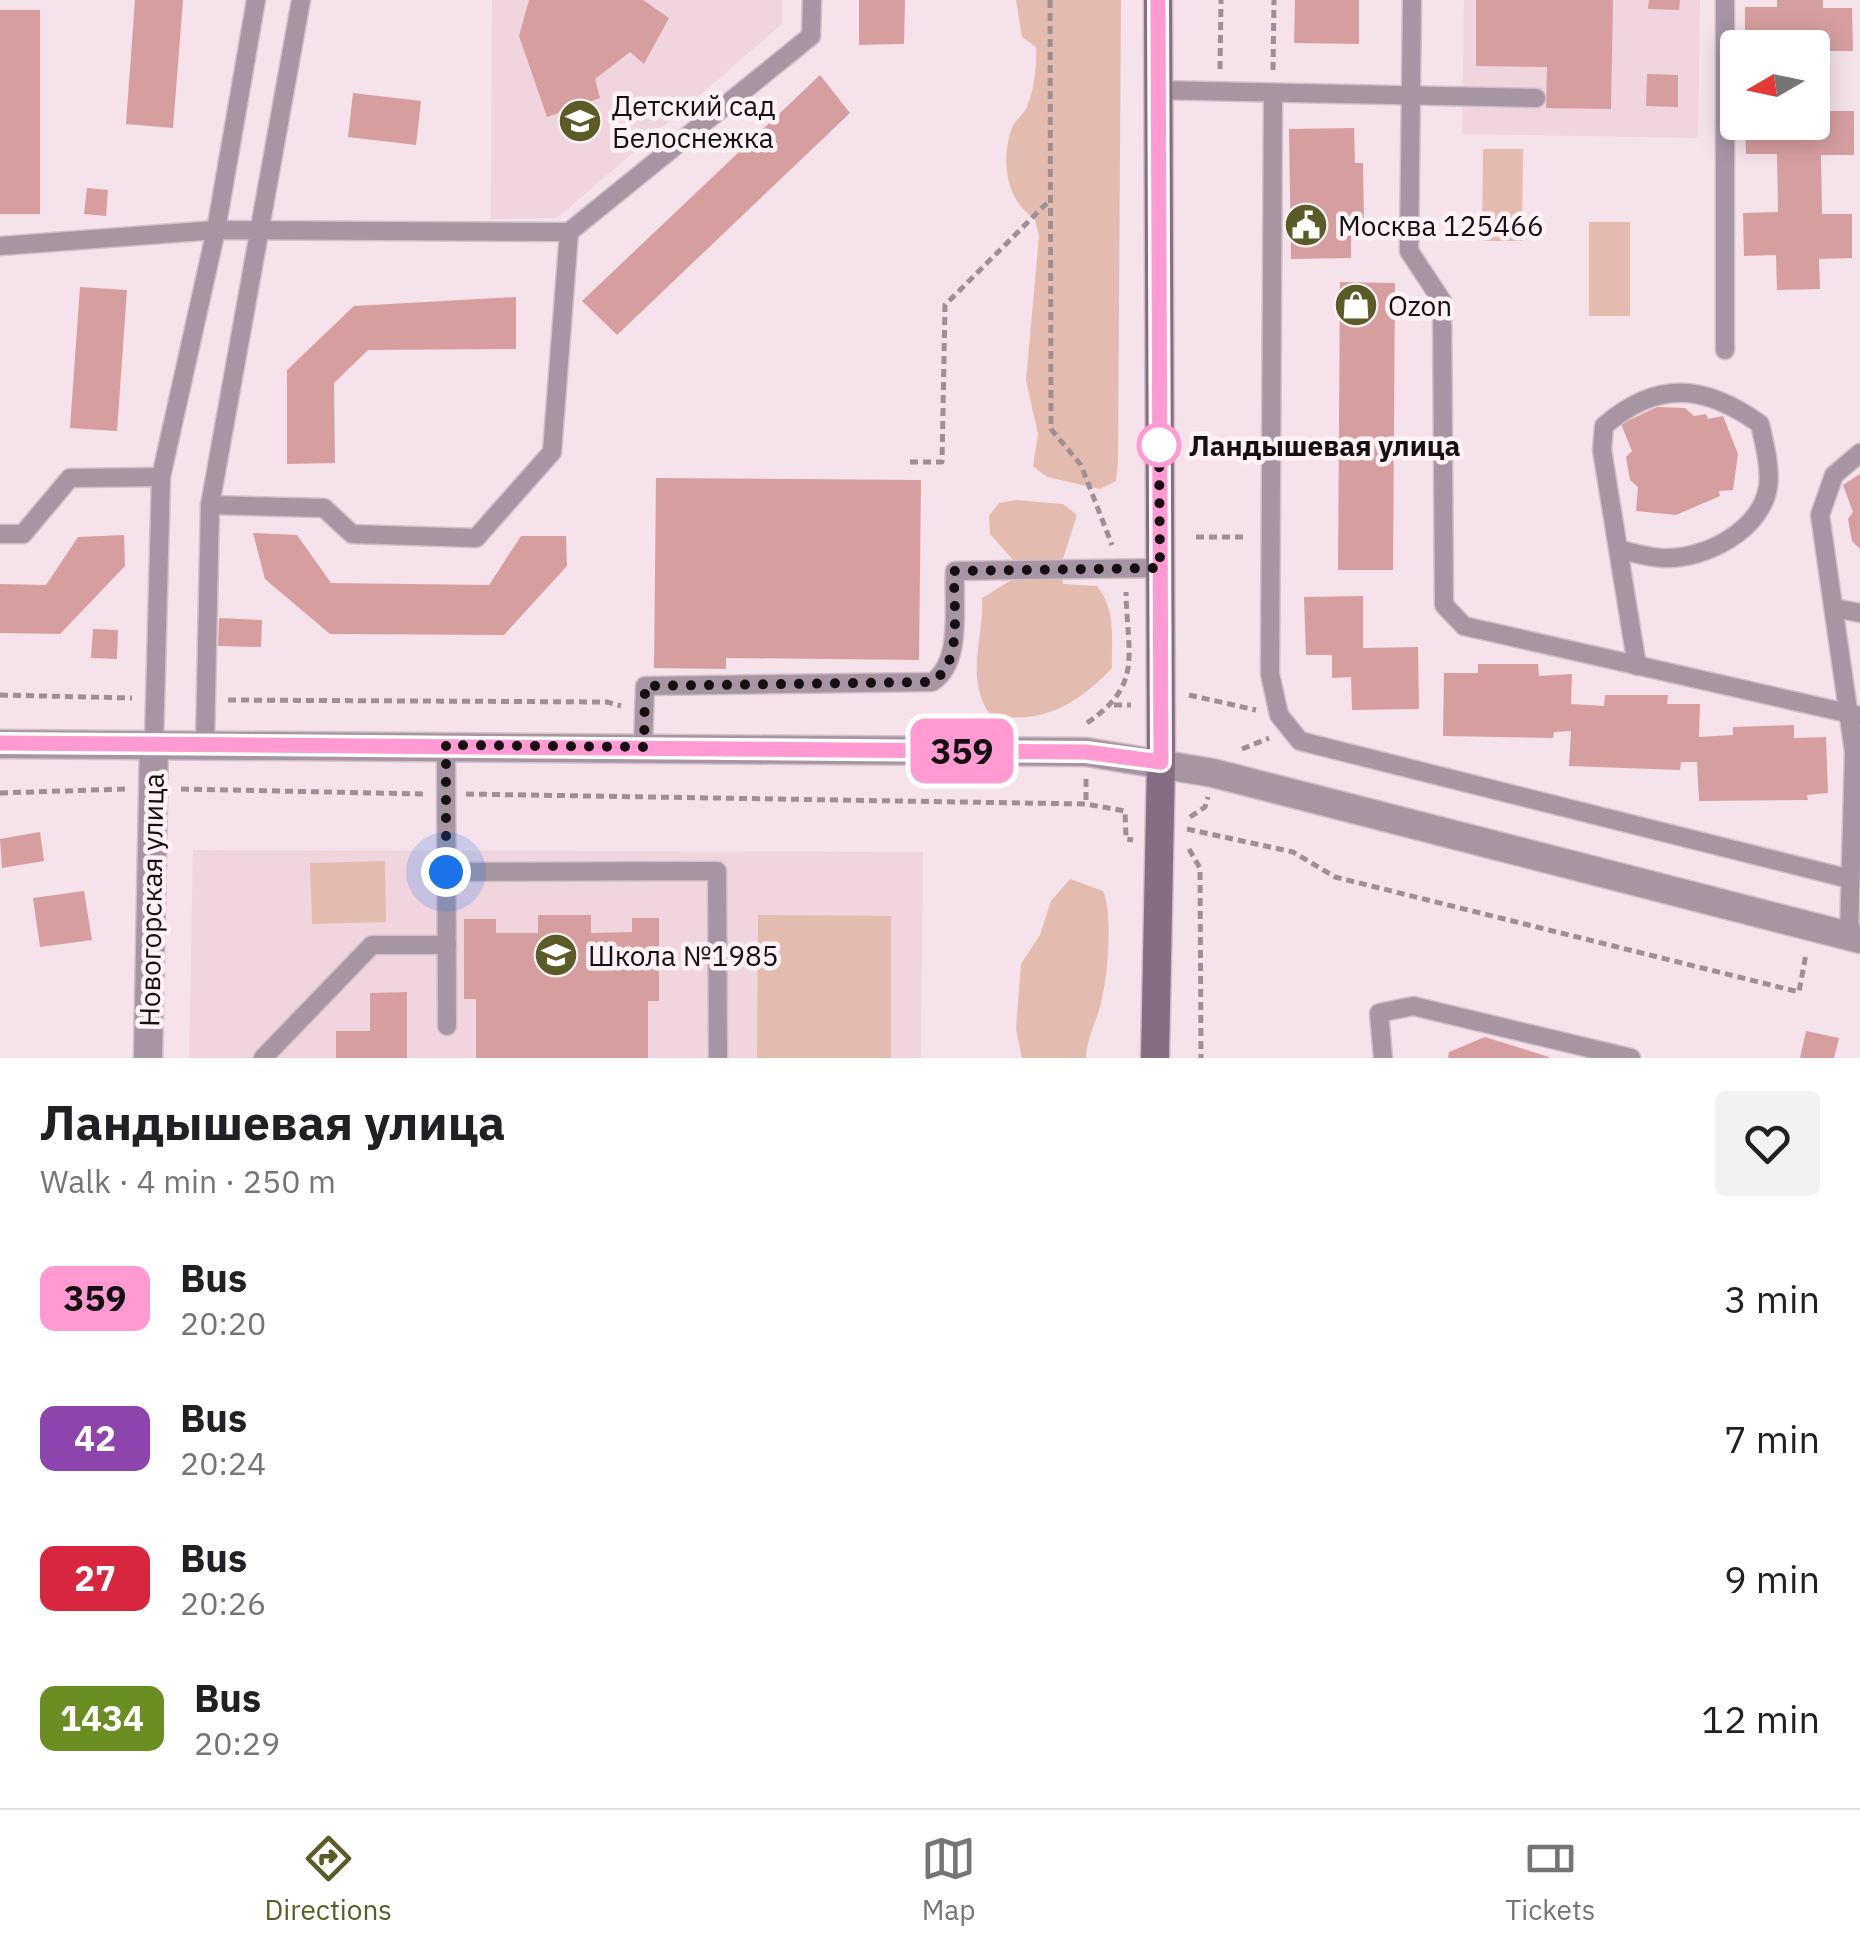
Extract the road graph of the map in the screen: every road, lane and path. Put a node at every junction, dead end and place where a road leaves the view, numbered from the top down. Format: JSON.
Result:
{"nodes":[{"id":1,"x":256,"y":0,"type":"edge"},
{"id":2,"x":300,"y":0,"type":"edge"},
{"id":3,"x":812,"y":0,"type":"edge"},
{"id":4,"x":1050,"y":0,"type":"edge"},
{"id":5,"x":1158,"y":0,"type":"edge"},
{"id":6,"x":1220,"y":0,"type":"edge"},
{"id":7,"x":1274,"y":0,"type":"edge"},
{"id":8,"x":1412,"y":0,"type":"edge"},
{"id":9,"x":1725,"y":0,"type":"edge"},
{"id":10,"x":1158,"y":90,"type":"junction"},
{"id":11,"x":1219,"y":92,"type":"junction"},
{"id":12,"x":1272,"y":93,"type":"junction"},
{"id":13,"x":1410,"y":96,"type":"junction"},
{"id":14,"x":1536,"y":98,"type":"dead end"},
{"id":15,"x":1050,"y":200,"type":"junction"},
{"id":16,"x":216,"y":230,"type":"junction"},
{"id":17,"x":260,"y":231,"type":"junction"},
{"id":18,"x":569,"y":232,"type":"junction"},
{"id":19,"x":0,"y":246,"type":"edge"},
{"id":20,"x":1725,"y":350,"type":"dead end"},
{"id":21,"x":1860,"y":452,"type":"edge"},
{"id":22,"x":910,"y":462,"type":"dead end"},
{"id":23,"x":161,"y":477,"type":"junction"},
{"id":24,"x":210,"y":505,"type":"junction"},
{"id":25,"x":0,"y":534,"type":"edge"},
{"id":26,"x":1196,"y":537,"type":"dead end"},
{"id":27,"x":1237,"y":537,"type":"dead end"},
{"id":28,"x":1618,"y":550,"type":"junction"},
{"id":29,"x":1160,"y":568,"type":"junction"},
{"id":30,"x":1126,"y":570,"type":"junction"},
{"id":31,"x":1834,"y":608,"type":"junction"},
{"id":32,"x":1860,"y":612,"type":"edge"},
{"id":33,"x":1637,"y":666,"type":"junction"},
{"id":34,"x":1181,"y":693,"type":"dead end"},
{"id":35,"x":0,"y":695,"type":"edge"},
{"id":36,"x":154,"y":698,"type":"junction"},
{"id":37,"x":205,"y":700,"type":"junction"},
{"id":38,"x":381,"y":701,"type":"junction"},
{"id":39,"x":644,"y":712,"type":"junction"},
{"id":40,"x":381,"y":713,"type":"dead end"},
{"id":41,"x":1855,"y":715,"type":"edge"},
{"id":42,"x":1285,"y":722,"type":"junction"},
{"id":43,"x":1068,"y":723,"type":"dead end"},
{"id":44,"x":1087,"y":723,"type":"junction"},
{"id":45,"x":154,"y":742,"type":"junction"},
{"id":46,"x":204,"y":743,"type":"junction"},
{"id":47,"x":0,"y":744,"type":"edge"},
{"id":48,"x":446,"y":745,"type":"junction"},
{"id":49,"x":644,"y":747,"type":"junction"},
{"id":50,"x":1086,"y":752,"type":"junction"},
{"id":51,"x":1230,"y":754,"type":"dead end"},
{"id":52,"x":1161,"y":762,"type":"junction"},
{"id":53,"x":1086,"y":804,"type":"dead end"},
{"id":54,"x":1187,"y":829,"type":"dead end"},
{"id":55,"x":1184,"y":840,"type":"dead end"},
{"id":56,"x":446,"y":872,"type":"junction"},
{"id":57,"x":1850,"y":879,"type":"junction"},
{"id":58,"x":1855,"y":938,"type":"edge"},
{"id":59,"x":447,"y":945,"type":"junction"},
{"id":60,"x":1806,"y":951,"type":"dead end"},
{"id":61,"x":447,"y":1026,"type":"dead end"},
{"id":62,"x":148,"y":1058,"type":"edge"},
{"id":63,"x":262,"y":1058,"type":"edge"},
{"id":64,"x":718,"y":1058,"type":"edge"},
{"id":65,"x":1155,"y":1058,"type":"edge"},
{"id":66,"x":1201,"y":1058,"type":"edge"},
{"id":67,"x":1383,"y":1058,"type":"edge"},
{"id":68,"x":1631,"y":1058,"type":"edge"}],
"edges":[{"from":1,"to":16,"type":"lane"},
{"from":2,"to":17,"type":"lane"},
{"from":3,"to":18,"type":"lane"},
{"from":4,"to":15,"type":"path"},
{"from":5,"to":10,"type":"main road"},
{"from":6,"to":11,"type":"path"},
{"from":7,"to":12,"type":"path"},
{"from":8,"to":13,"type":"lane"},
{"from":9,"to":20,"type":"lane"},
{"from":10,"to":11,"type":"lane"},
{"from":10,"to":29,"type":"main road"},
{"from":11,"to":12,"type":"lane"},
{"from":12,"to":13,"type":"lane"},
{"from":12,"to":42,"type":"lane"},
{"from":13,"to":14,"type":"lane"},
{"from":13,"to":33,"type":"lane"},
{"from":15,"to":22,"type":"path"},
{"from":15,"to":30,"type":"path"},
{"from":16,"to":17,"type":"lane"},
{"from":16,"to":19,"type":"lane"},
{"from":16,"to":23,"type":"lane"},
{"from":17,"to":18,"type":"lane"},
{"from":17,"to":24,"type":"lane"},
{"from":18,"to":24,"type":"lane"},
{"from":21,"to":31,"type":"lane"},
{"from":23,"to":25,"type":"lane"},
{"from":23,"to":36,"type":"lane"},
{"from":24,"to":37,"type":"lane"},
{"from":26,"to":27,"type":"path"},
{"from":28,"to":28,"type":"lane"},
{"from":28,"to":33,"type":"lane"},
{"from":29,"to":30,"type":"lane"},
{"from":29,"to":52,"type":"main road"},
{"from":30,"to":39,"type":"lane"},
{"from":30,"to":44,"type":"path"},
{"from":31,"to":32,"type":"lane"},
{"from":31,"to":41,"type":"lane"},
{"from":33,"to":41,"type":"lane"},
{"from":34,"to":42,"type":"path"},
{"from":35,"to":36,"type":"path"},
{"from":36,"to":45,"type":"lane"},
{"from":37,"to":38,"type":"path"},
{"from":37,"to":46,"type":"lane"},
{"from":38,"to":39,"type":"path"},
{"from":38,"to":40,"type":"path"},
{"from":39,"to":49,"type":"lane"},
{"from":41,"to":57,"type":"lane"},
{"from":42,"to":51,"type":"path"},
{"from":42,"to":57,"type":"lane"},
{"from":43,"to":44,"type":"path"},
{"from":44,"to":50,"type":"path"},
{"from":45,"to":46,"type":"street"},
{"from":45,"to":47,"type":"street"},
{"from":45,"to":62,"type":"street","name":"Новогорская улица"},
{"from":46,"to":48,"type":"street"},
{"from":48,"to":49,"type":"street"},
{"from":48,"to":56,"type":"lane"},
{"from":49,"to":50,"type":"street"},
{"from":50,"to":52,"type":"street"},
{"from":50,"to":53,"type":"path"},
{"from":52,"to":58,"type":"street"},
{"from":52,"to":65,"type":"main road"},
{"from":54,"to":60,"type":"path"},
{"from":55,"to":66,"type":"path"},
{"from":56,"to":59,"type":"lane"},
{"from":56,"to":64,"type":"lane"},
{"from":57,"to":58,"type":"lane"},
{"from":59,"to":61,"type":"lane"},
{"from":59,"to":63,"type":"lane"},
{"from":67,"to":68,"type":"lane"}]}
